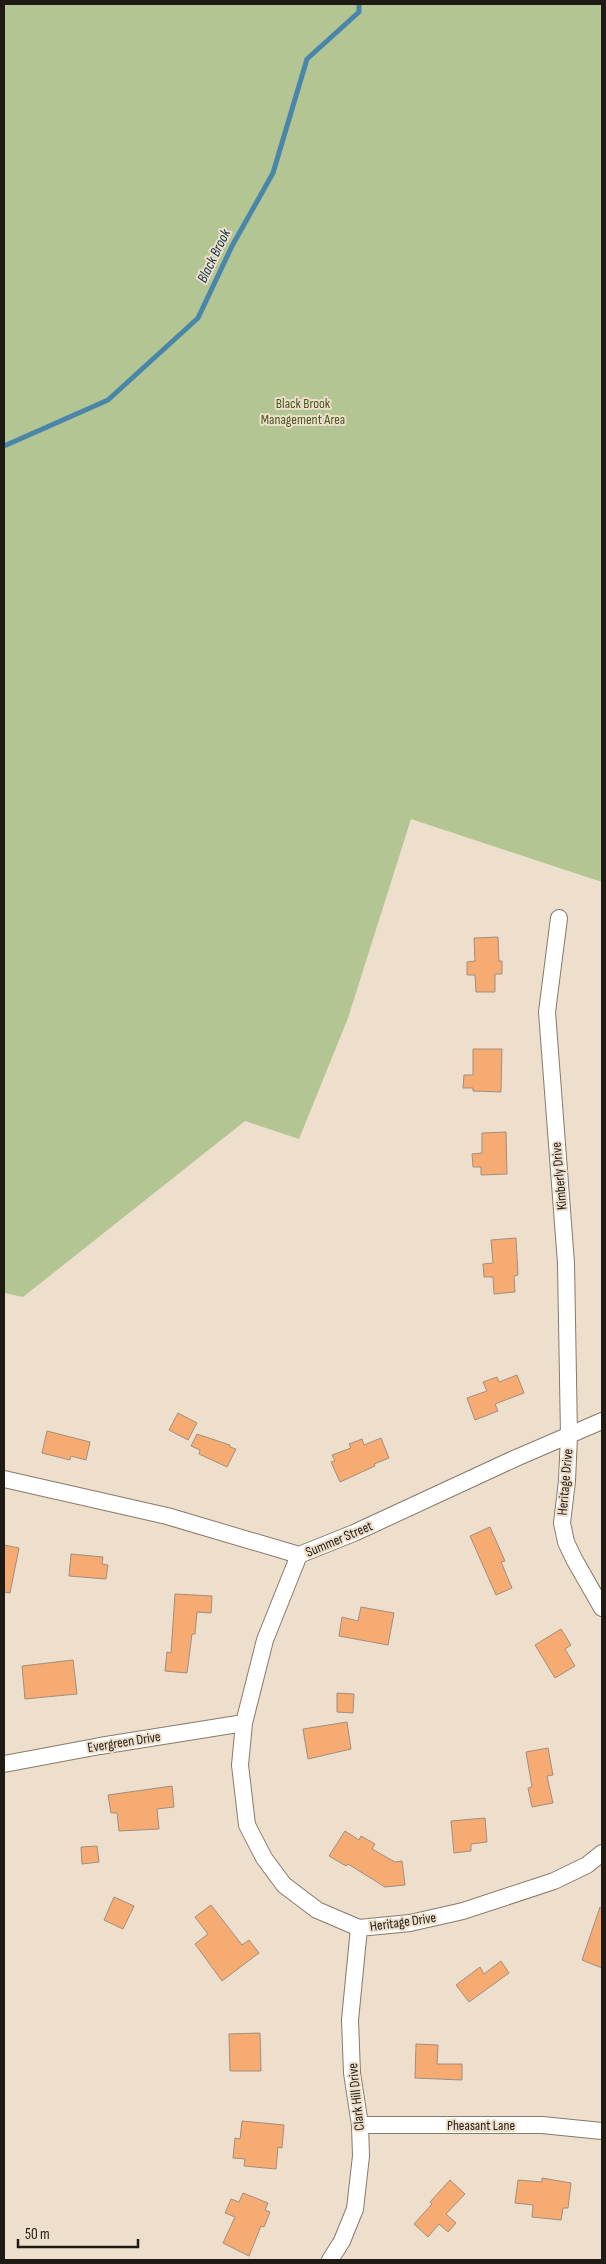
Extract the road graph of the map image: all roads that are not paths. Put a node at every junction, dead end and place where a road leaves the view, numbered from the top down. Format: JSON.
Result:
{"nodes":[{"id":1,"x":559,"y":918,"type":"dead end"},
{"id":2,"x":602,"y":1421,"type":"edge"},
{"id":3,"x":569,"y":1436,"type":"junction"},
{"id":4,"x":4,"y":1479,"type":"edge"},
{"id":5,"x":299,"y":1555,"type":"junction"},
{"id":6,"x":602,"y":1608,"type":"edge"},
{"id":7,"x":244,"y":1723,"type":"junction"},
{"id":8,"x":4,"y":1764,"type":"edge"},
{"id":9,"x":602,"y":1853,"type":"edge"},
{"id":10,"x":359,"y":1928,"type":"junction"},
{"id":11,"x":360,"y":2125,"type":"junction"},
{"id":12,"x":602,"y":2131,"type":"edge"},
{"id":13,"x":330,"y":2260,"type":"edge"}],
"edges":[{"from":1,"to":3,"type":"street","name":"Kimberly Drive"},
{"from":2,"to":3,"type":"street","name":"Summer Street"},
{"from":3,"to":5,"type":"street","name":"Summer Street"},
{"from":3,"to":6,"type":"street","name":"Heritage Drive"},
{"from":4,"to":5,"type":"street","name":"Summer Street"},
{"from":5,"to":7,"type":"street","name":"Heritage Drive"},
{"from":7,"to":8,"type":"street","name":"Evergreen Drive"},
{"from":7,"to":10,"type":"street","name":"Heritage Drive"},
{"from":9,"to":10,"type":"street","name":"Heritage Drive"},
{"from":10,"to":11,"type":"street","name":"Clark Hill Drive"},
{"from":11,"to":12,"type":"street","name":"Pheasant Lane"},
{"from":11,"to":13,"type":"street","name":"Clark Hill Drive"}]}
